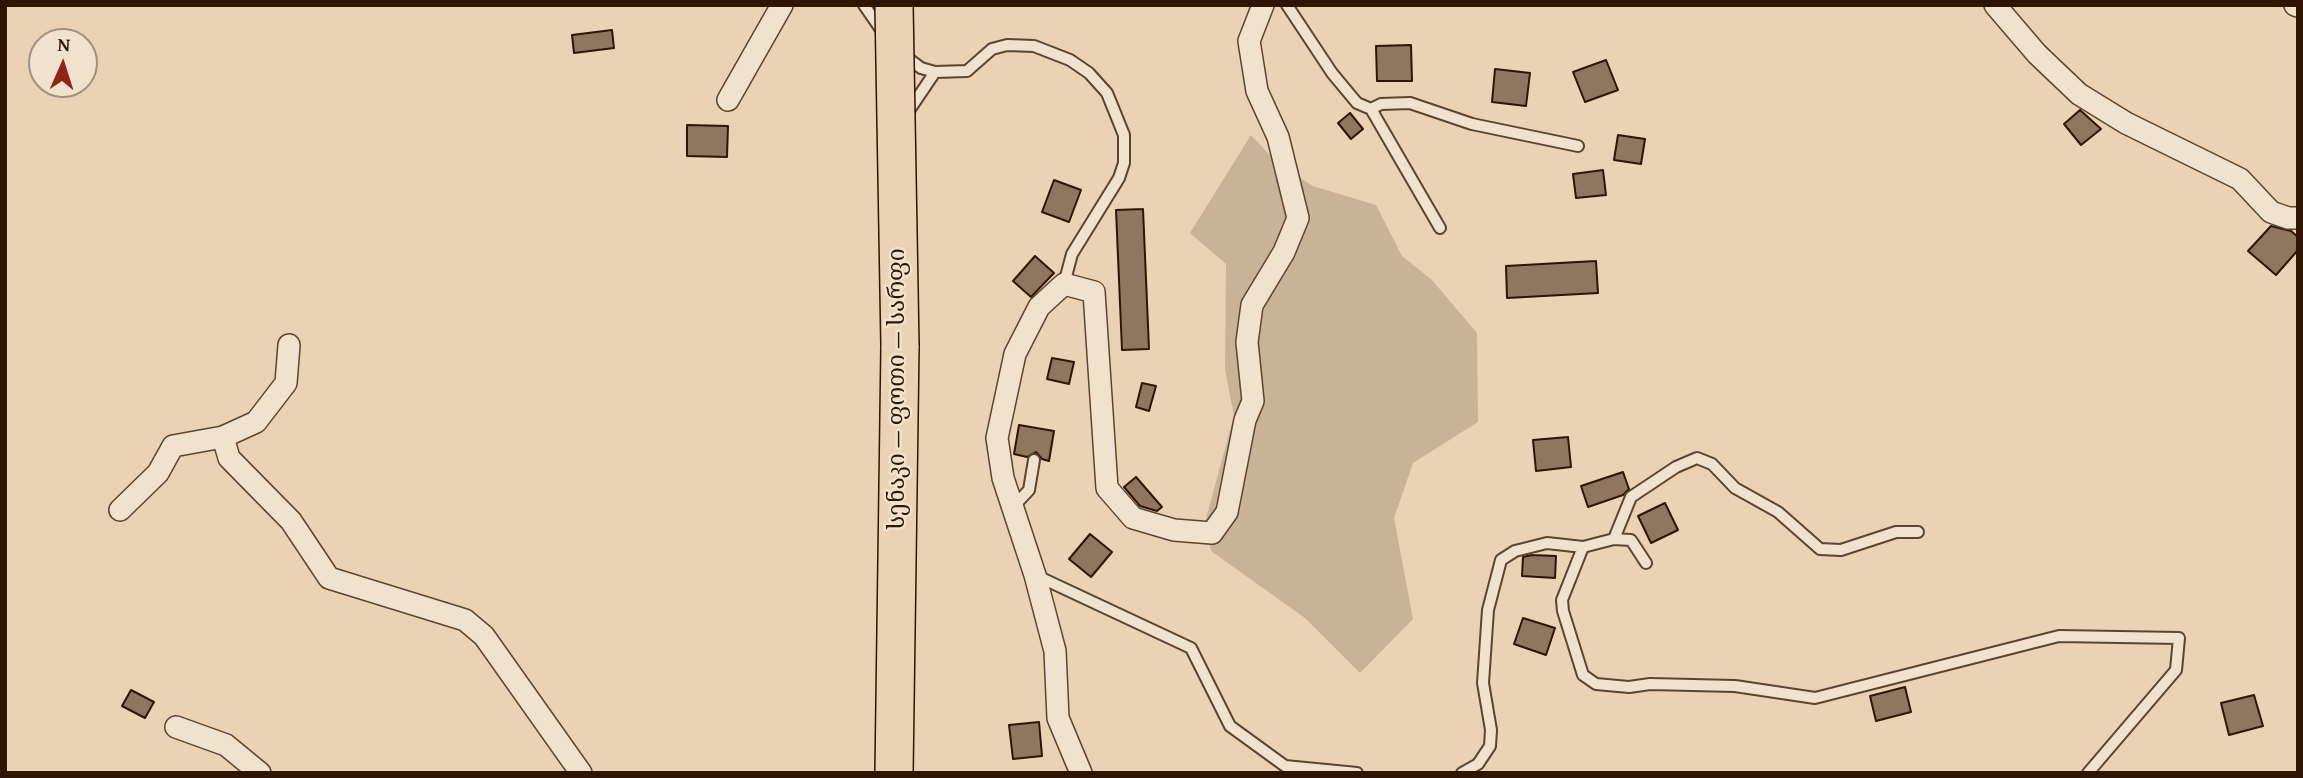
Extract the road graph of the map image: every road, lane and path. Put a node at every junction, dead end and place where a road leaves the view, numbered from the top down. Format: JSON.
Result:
{"nodes":[{"id":1,"x":782,"y":5,"type":"edge"},
{"id":2,"x":863,"y":5,"type":"edge"},
{"id":3,"x":894,"y":5,"type":"edge"},
{"id":4,"x":1262,"y":5,"type":"edge"},
{"id":5,"x":1287,"y":5,"type":"edge"},
{"id":6,"x":1995,"y":5,"type":"edge"},
{"id":7,"x":935,"y":72,"type":"junction"},
{"id":8,"x":728,"y":100,"type":"dead end"},
{"id":9,"x":1371,"y":108,"type":"junction"},
{"id":10,"x":887,"y":121,"type":"dead end"},
{"id":11,"x":1578,"y":146,"type":"dead end"},
{"id":12,"x":2298,"y":218,"type":"edge"},
{"id":13,"x":1440,"y":228,"type":"dead end"},
{"id":14,"x":1064,"y":284,"type":"junction"},
{"id":15,"x":289,"y":345,"type":"dead end"},
{"id":16,"x":223,"y":437,"type":"junction"},
{"id":17,"x":1034,"y":460,"type":"dead end"},
{"id":18,"x":1013,"y":507,"type":"junction"},
{"id":19,"x":120,"y":510,"type":"dead end"},
{"id":20,"x":1918,"y":532,"type":"dead end"},
{"id":21,"x":1614,"y":539,"type":"junction"},
{"id":22,"x":1584,"y":547,"type":"junction"},
{"id":23,"x":1646,"y":563,"type":"dead end"},
{"id":24,"x":1035,"y":575,"type":"junction"},
{"id":25,"x":176,"y":727,"type":"dead end"},
{"id":26,"x":260,"y":773,"type":"edge"},
{"id":27,"x":581,"y":773,"type":"edge"},
{"id":28,"x":894,"y":773,"type":"edge"},
{"id":29,"x":1081,"y":773,"type":"edge"},
{"id":30,"x":1357,"y":773,"type":"edge"},
{"id":31,"x":1462,"y":773,"type":"edge"},
{"id":32,"x":2088,"y":773,"type":"edge"}],
"edges":[{"from":1,"to":8,"type":"street"},
{"from":2,"to":7,"type":"lane"},
{"from":3,"to":28,"type":"highway","name":"სენაკი — ფოთი — სარფი","bridge":true},
{"from":4,"to":14,"type":"street"},
{"from":5,"to":9,"type":"lane"},
{"from":6,"to":12,"type":"street"},
{"from":7,"to":10,"type":"lane"},
{"from":7,"to":14,"type":"lane"},
{"from":9,"to":11,"type":"lane"},
{"from":9,"to":13,"type":"lane"},
{"from":14,"to":18,"type":"street"},
{"from":15,"to":16,"type":"street"},
{"from":16,"to":19,"type":"street"},
{"from":16,"to":27,"type":"street"},
{"from":17,"to":18,"type":"lane"},
{"from":18,"to":24,"type":"street"},
{"from":20,"to":21,"type":"lane"},
{"from":21,"to":22,"type":"lane"},
{"from":21,"to":23,"type":"lane"},
{"from":22,"to":31,"type":"lane"},
{"from":22,"to":32,"type":"lane"},
{"from":24,"to":29,"type":"street"},
{"from":24,"to":30,"type":"lane"},
{"from":25,"to":26,"type":"street"}]}
